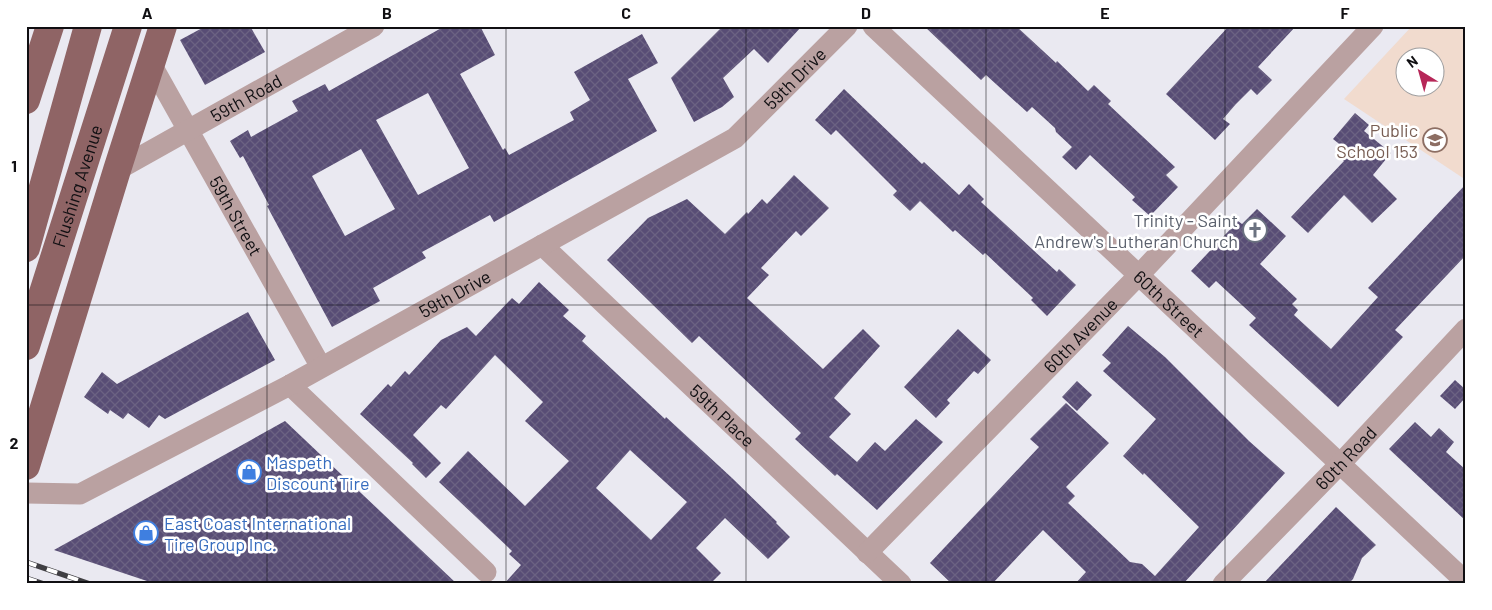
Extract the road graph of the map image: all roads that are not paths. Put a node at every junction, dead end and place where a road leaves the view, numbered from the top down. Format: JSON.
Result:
{"nodes":[{"id":1,"x":50,"y":26,"type":"edge"},
{"id":2,"x":88,"y":26,"type":"edge"},
{"id":3,"x":128,"y":26,"type":"edge"},
{"id":4,"x":163,"y":26,"type":"edge"},
{"id":5,"x":374,"y":26,"type":"edge"},
{"id":6,"x":847,"y":26,"type":"edge"},
{"id":7,"x":873,"y":26,"type":"edge"},
{"id":8,"x":1373,"y":26,"type":"edge"},
{"id":9,"x":151,"y":64,"type":"junction"},
{"id":10,"x":26,"y":100,"type":"edge"},
{"id":11,"x":190,"y":130,"type":"junction"},
{"id":12,"x":116,"y":170,"type":"junction"},
{"id":13,"x":542,"y":245,"type":"junction"},
{"id":14,"x":26,"y":248,"type":"edge"},
{"id":15,"x":1139,"y":276,"type":"junction"},
{"id":16,"x":1466,"y":329,"type":"edge"},
{"id":17,"x":26,"y":346,"type":"edge"},
{"id":18,"x":321,"y":367,"type":"junction"},
{"id":19,"x":290,"y":385,"type":"junction"},
{"id":20,"x":1340,"y":464,"type":"junction"},
{"id":21,"x":26,"y":466,"type":"edge"},
{"id":22,"x":26,"y":493,"type":"edge"},
{"id":23,"x":867,"y":553,"type":"junction"},
{"id":24,"x":486,"y":572,"type":"dead end"},
{"id":25,"x":1466,"y":582,"type":"edge"},
{"id":26,"x":902,"y":584,"type":"edge"},
{"id":27,"x":1223,"y":584,"type":"edge"}],
"edges":[{"from":1,"to":10,"type":"main road"},
{"from":2,"to":14,"type":"main road","name":"Flushing Avenue"},
{"from":3,"to":17,"type":"main road","name":"Flushing Avenue"},
{"from":4,"to":9,"type":"main road"},
{"from":5,"to":11,"type":"street","name":"59th Road"},
{"from":6,"to":13,"type":"street","name":"59th Drive"},
{"from":7,"to":15,"type":"street","name":"60th Street"},
{"from":8,"to":15,"type":"street","name":"60th Avenue"},
{"from":9,"to":11,"type":"street","name":"59th Street"},
{"from":9,"to":12,"type":"main road"},
{"from":11,"to":12,"type":"street","name":"59th Road"},
{"from":11,"to":18,"type":"street","name":"59th Street"},
{"from":12,"to":21,"type":"main road"},
{"from":13,"to":18,"type":"street","name":"59th Drive"},
{"from":13,"to":23,"type":"street","name":"59th Place"},
{"from":15,"to":20,"type":"street","name":"60th Street"},
{"from":15,"to":23,"type":"street","name":"60th Avenue"},
{"from":16,"to":20,"type":"street","name":"60th Road"},
{"from":18,"to":19,"type":"street","name":"59th Drive"},
{"from":19,"to":22,"type":"street","name":"59th Drive"},
{"from":19,"to":24,"type":"street"},
{"from":20,"to":25,"type":"street","name":"60th Street"},
{"from":20,"to":27,"type":"street","name":"60th Road"},
{"from":23,"to":26,"type":"street","name":"59th Place"}]}
